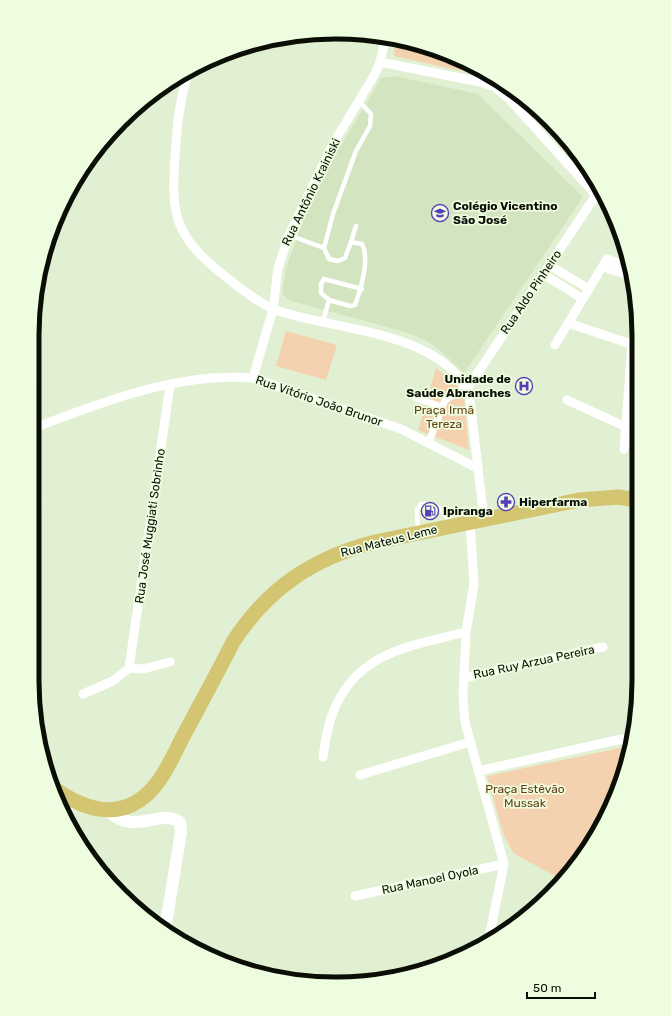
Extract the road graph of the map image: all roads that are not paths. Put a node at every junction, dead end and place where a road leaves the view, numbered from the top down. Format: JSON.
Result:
{"nodes":[{"id":1,"x":384,"y":44,"type":"edge"},
{"id":2,"x":380,"y":62,"type":"junction"},
{"id":3,"x":187,"y":79,"type":"edge"},
{"id":4,"x":359,"y":100,"type":"junction"},
{"id":5,"x":596,"y":195,"type":"joint"},
{"id":6,"x":356,"y":226,"type":"dead end"},
{"id":7,"x":289,"y":235,"type":"junction"},
{"id":8,"x":351,"y":242,"type":"junction"},
{"id":9,"x":324,"y":248,"type":"junction"},
{"id":10,"x":549,"y":265,"type":"junction"},
{"id":11,"x":623,"y":265,"type":"edge"},
{"id":12,"x":603,"y":267,"type":"junction"},
{"id":13,"x":543,"y":274,"type":"junction"},
{"id":14,"x":625,"y":274,"type":"edge"},
{"id":15,"x":362,"y":289,"type":"junction"},
{"id":16,"x":589,"y":289,"type":"junction"},
{"id":17,"x":583,"y":299,"type":"junction"},
{"id":18,"x":329,"y":300,"type":"junction"},
{"id":19,"x":273,"y":308,"type":"junction"},
{"id":20,"x":323,"y":321,"type":"junction"},
{"id":21,"x":568,"y":323,"type":"junction"},
{"id":22,"x":632,"y":344,"type":"edge"},
{"id":23,"x":555,"y":345,"type":"dead end"},
{"id":24,"x":632,"y":372,"type":"edge"},
{"id":25,"x":253,"y":378,"type":"junction"},
{"id":26,"x":170,"y":385,"type":"junction"},
{"id":27,"x":467,"y":389,"type":"junction"},
{"id":28,"x":416,"y":398,"type":"dead end"},
{"id":29,"x":567,"y":400,"type":"dead end"},
{"id":30,"x":442,"y":407,"type":"junction"},
{"id":31,"x":39,"y":426,"type":"edge"},
{"id":32,"x":626,"y":427,"type":"junction"},
{"id":33,"x":429,"y":442,"type":"junction"},
{"id":34,"x":624,"y":449,"type":"dead end"},
{"id":35,"x":477,"y":468,"type":"junction"},
{"id":36,"x":632,"y":499,"type":"edge"},
{"id":37,"x":477,"y":521,"type":"junction"},
{"id":38,"x":454,"y":526,"type":"junction"},
{"id":39,"x":418,"y":533,"type":"junction"},
{"id":40,"x":466,"y":632,"type":"junction"},
{"id":41,"x":603,"y":647,"type":"dead end"},
{"id":42,"x":170,"y":662,"type":"dead end"},
{"id":43,"x":129,"y":668,"type":"junction"},
{"id":44,"x":464,"y":678,"type":"junction"},
{"id":45,"x":83,"y":694,"type":"dead end"},
{"id":46,"x":626,"y":739,"type":"edge"},
{"id":47,"x":470,"y":742,"type":"junction"},
{"id":48,"x":323,"y":757,"type":"dead end"},
{"id":49,"x":478,"y":771,"type":"junction"},
{"id":50,"x":360,"y":775,"type":"dead end"},
{"id":51,"x":62,"y":794,"type":"edge"},
{"id":52,"x":71,"y":800,"type":"junction"},
{"id":53,"x":68,"y":808,"type":"edge"},
{"id":54,"x":107,"y":810,"type":"junction"},
{"id":55,"x":504,"y":864,"type":"junction"},
{"id":56,"x":355,"y":896,"type":"dead end"},
{"id":57,"x":166,"y":924,"type":"edge"},
{"id":58,"x":490,"y":933,"type":"edge"}],
"edges":[{"from":1,"to":2,"type":"street","name":"Rua Antônio Krainiski"},
{"from":2,"to":4,"type":"street","name":"Rua Antônio Krainiski"},
{"from":2,"to":5,"type":"street"},
{"from":3,"to":19,"type":"street"},
{"from":4,"to":7,"type":"street","name":"Rua Antônio Krainiski"},
{"from":4,"to":9,"type":"lane"},
{"from":5,"to":10,"type":"street","name":"Rua Aldo Pinheiro"},
{"from":6,"to":8,"type":"lane"},
{"from":7,"to":9,"type":"lane"},
{"from":7,"to":19,"type":"street","name":"Rua Antônio Krainiski"},
{"from":8,"to":9,"type":"lane"},
{"from":8,"to":15,"type":"lane"},
{"from":10,"to":13,"type":"street","name":"Rua Aldo Pinheiro"},
{"from":10,"to":16,"type":"street"},
{"from":11,"to":12,"type":"street"},
{"from":12,"to":14,"type":"street"},
{"from":12,"to":16,"type":"street"},
{"from":13,"to":17,"type":"street"},
{"from":13,"to":27,"type":"street","name":"Rua Aldo Pinheiro"},
{"from":15,"to":18,"type":"lane"},
{"from":15,"to":18,"type":"lane"},
{"from":16,"to":17,"type":"street"},
{"from":17,"to":21,"type":"street"},
{"from":18,"to":20,"type":"lane"},
{"from":19,"to":20,"type":"street"},
{"from":19,"to":25,"type":"street","name":"Rua Antônio Krainiski"},
{"from":20,"to":27,"type":"street"},
{"from":21,"to":22,"type":"street"},
{"from":21,"to":23,"type":"street"},
{"from":24,"to":32,"type":"street"},
{"from":25,"to":26,"type":"street","name":"Rua Vitório João Brunor"},
{"from":25,"to":33,"type":"street","name":"Rua Vitório João Brunor"},
{"from":26,"to":31,"type":"street","name":"Rua Vitório João Brunor"},
{"from":26,"to":43,"type":"street","name":"Rua José Muggiati Sobrinho"},
{"from":27,"to":30,"type":"street"},
{"from":27,"to":35,"type":"street"},
{"from":28,"to":30,"type":"street"},
{"from":29,"to":32,"type":"street"},
{"from":30,"to":33,"type":"street"},
{"from":32,"to":34,"type":"street"},
{"from":33,"to":35,"type":"street","name":"Rua Vitório João Brunor"},
{"from":35,"to":37,"type":"street"},
{"from":36,"to":37,"type":"main road","name":"Rua Mateus Leme"},
{"from":37,"to":38,"type":"main road","name":"Rua Mateus Leme"},
{"from":37,"to":40,"type":"street"},
{"from":38,"to":39,"type":"main road","name":"Rua Mateus Leme"},
{"from":38,"to":39,"type":"lane"},
{"from":39,"to":54,"type":"main road","name":"Rua Mateus Leme"},
{"from":40,"to":44,"type":"street"},
{"from":40,"to":48,"type":"street"},
{"from":41,"to":44,"type":"street","name":"Rua Ruy Arzua Pereira"},
{"from":42,"to":43,"type":"street"},
{"from":43,"to":45,"type":"street"},
{"from":44,"to":47,"type":"street"},
{"from":46,"to":49,"type":"street"},
{"from":47,"to":49,"type":"street"},
{"from":47,"to":50,"type":"street"},
{"from":49,"to":55,"type":"street"},
{"from":51,"to":52,"type":"main road","name":"Rua Mateus Leme"},
{"from":52,"to":53,"type":"street"},
{"from":52,"to":54,"type":"main road","name":"Rua Mateus Leme"},
{"from":54,"to":57,"type":"street"},
{"from":55,"to":56,"type":"street","name":"Rua Manoel Oyola"},
{"from":55,"to":58,"type":"street"}]}
